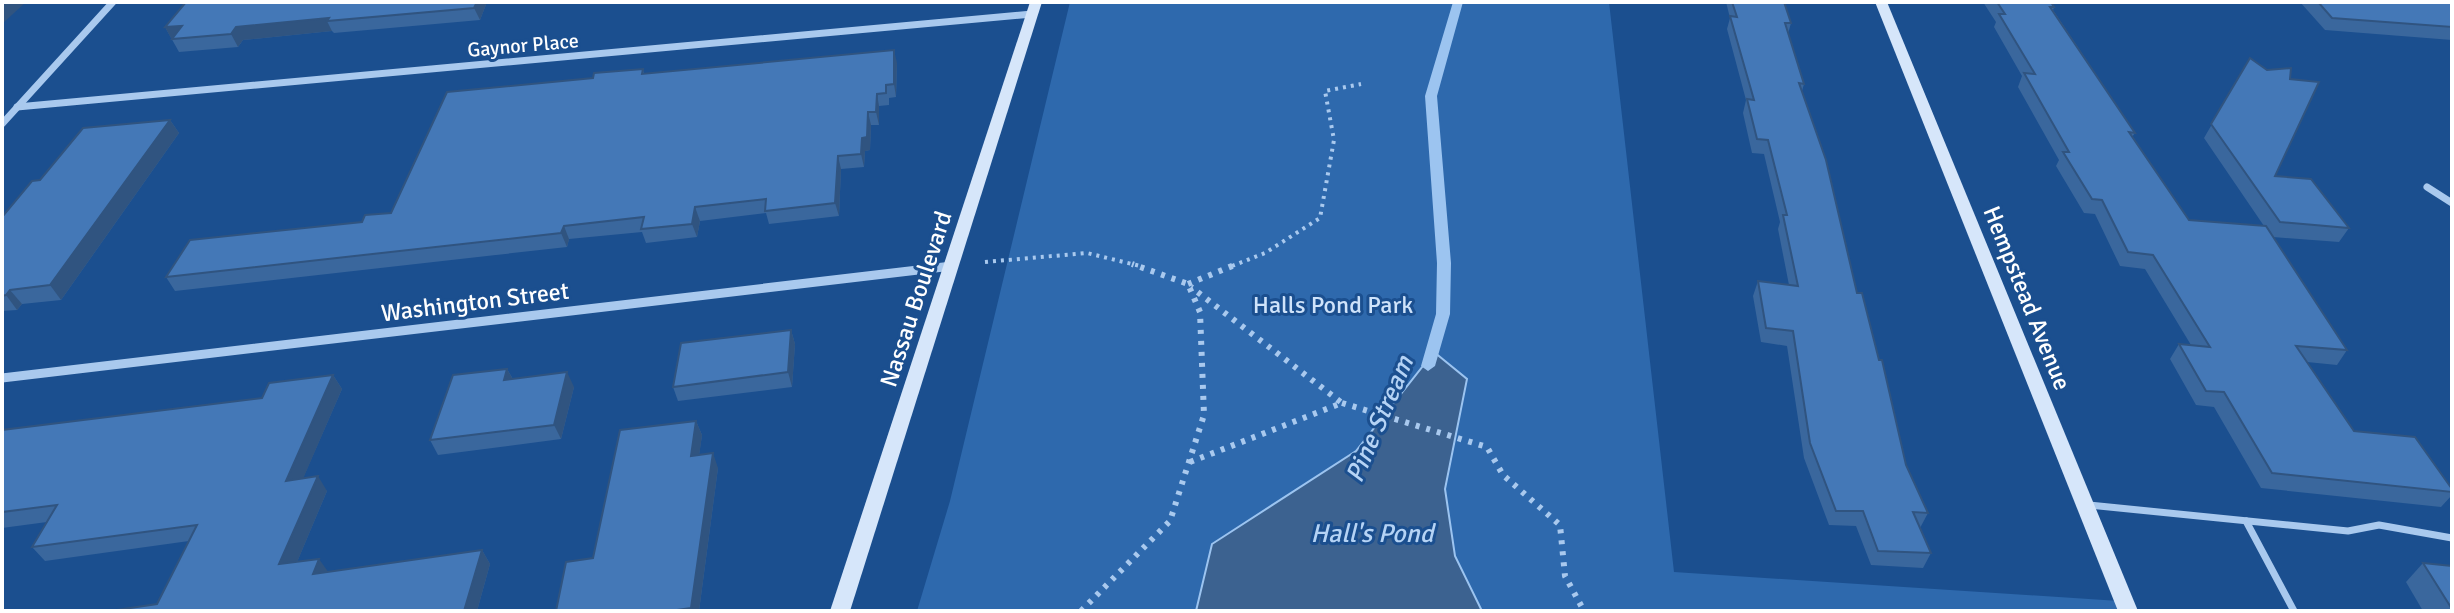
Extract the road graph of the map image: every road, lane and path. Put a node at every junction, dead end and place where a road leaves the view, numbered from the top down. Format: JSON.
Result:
{"nodes":[{"id":1,"x":113,"y":2,"type":"edge"},
{"id":2,"x":1881,"y":2,"type":"edge"},
{"id":3,"x":1034,"y":8,"type":"edge"},
{"id":4,"x":1361,"y":84,"type":"dead end"},
{"id":5,"x":17,"y":107,"type":"junction"},
{"id":6,"x":2,"y":124,"type":"edge"},
{"id":7,"x":2427,"y":187,"type":"dead end"},
{"id":8,"x":2452,"y":203,"type":"edge"},
{"id":9,"x":953,"y":266,"type":"junction"},
{"id":10,"x":1188,"y":284,"type":"junction"},
{"id":11,"x":2,"y":378,"type":"edge"},
{"id":12,"x":1342,"y":403,"type":"junction"},
{"id":13,"x":1189,"y":462,"type":"junction"},
{"id":14,"x":2085,"y":504,"type":"junction"},
{"id":15,"x":2246,"y":521,"type":"junction"},
{"id":16,"x":2452,"y":538,"type":"edge"},
{"id":17,"x":840,"y":611,"type":"edge"},
{"id":18,"x":1081,"y":611,"type":"edge"},
{"id":19,"x":1584,"y":611,"type":"edge"},
{"id":20,"x":2128,"y":611,"type":"edge"},
{"id":21,"x":2294,"y":611,"type":"edge"}],
"edges":[{"from":1,"to":5,"type":"street"},
{"from":2,"to":14,"type":"main road","name":"Hempstead Avenue"},
{"from":3,"to":5,"type":"street","name":"Gaynor Place"},
{"from":3,"to":9,"type":"main road","name":"Nassau Boulevard"},
{"from":4,"to":10,"type":"path"},
{"from":5,"to":6,"type":"street"},
{"from":7,"to":8,"type":"street"},
{"from":9,"to":10,"type":"path"},
{"from":9,"to":11,"type":"street","name":"Washington Street"},
{"from":9,"to":17,"type":"main road","name":"Nassau Boulevard"},
{"from":10,"to":12,"type":"path"},
{"from":10,"to":13,"type":"path"},
{"from":12,"to":13,"type":"path"},
{"from":12,"to":19,"type":"path"},
{"from":13,"to":18,"type":"path"},
{"from":14,"to":15,"type":"lane"},
{"from":14,"to":20,"type":"main road","name":"Hempstead Avenue"},
{"from":15,"to":16,"type":"lane"},
{"from":15,"to":21,"type":"lane"}]}
